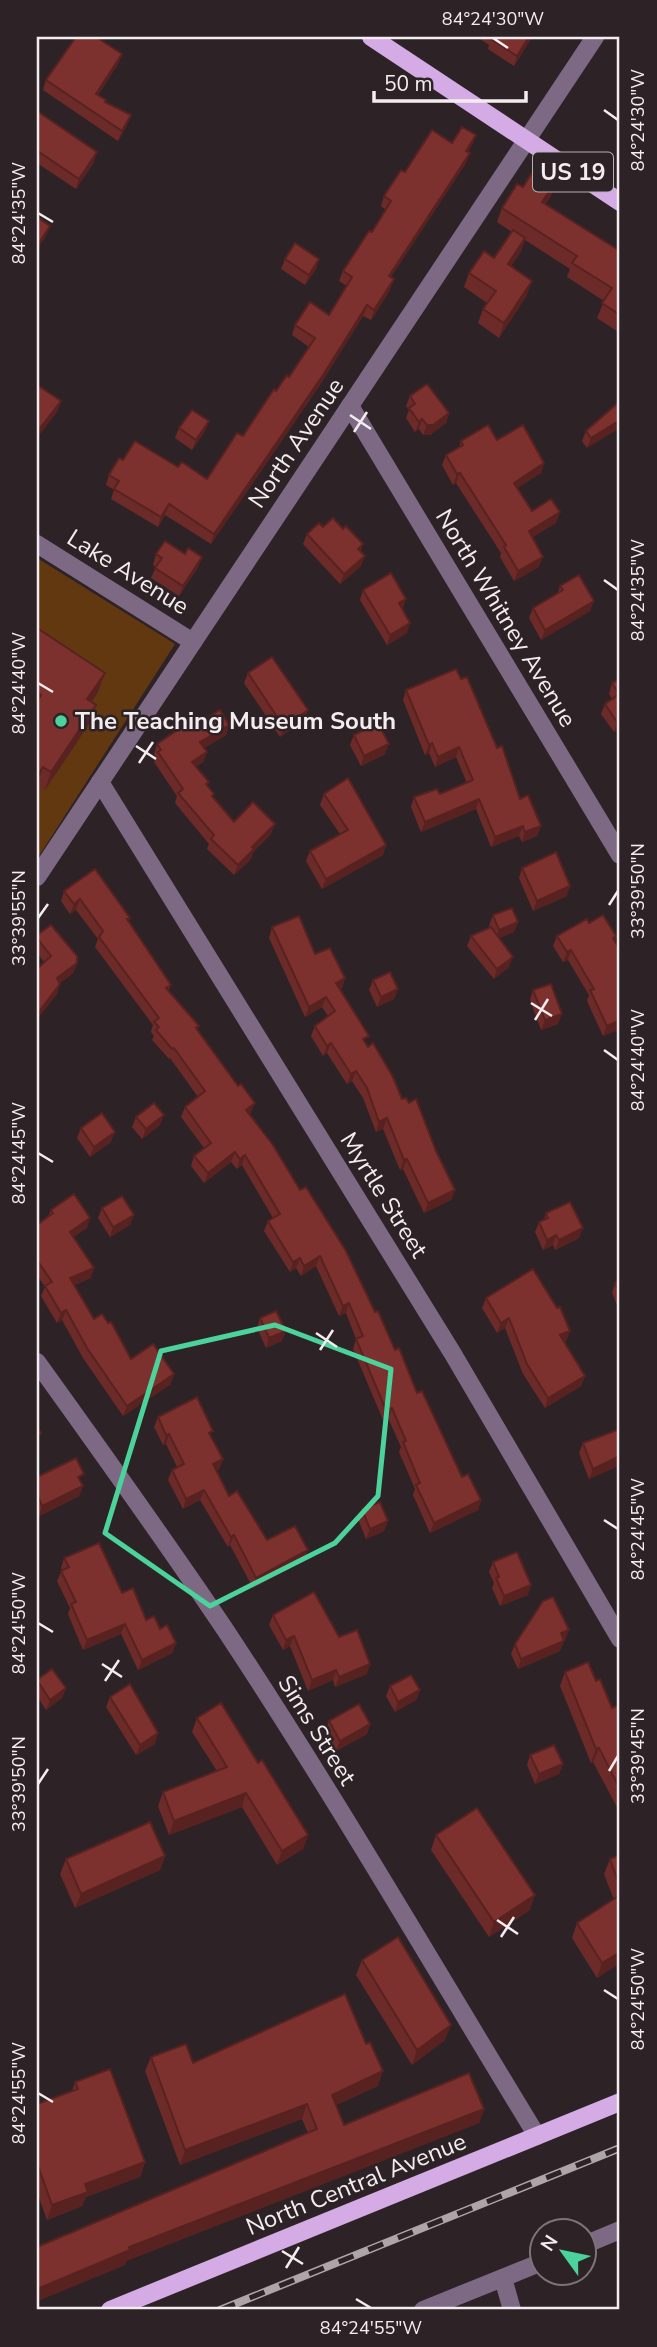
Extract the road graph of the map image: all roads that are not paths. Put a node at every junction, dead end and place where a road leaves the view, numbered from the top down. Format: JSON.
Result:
{"nodes":[{"id":1,"x":371,"y":37,"type":"edge"},
{"id":2,"x":596,"y":37,"type":"edge"},
{"id":3,"x":526,"y":141,"type":"junction"},
{"id":4,"x":620,"y":202,"type":"edge"},
{"id":5,"x":350,"y":406,"type":"junction"},
{"id":6,"x":37,"y":544,"type":"edge"},
{"id":7,"x":193,"y":642,"type":"junction"},
{"id":8,"x":100,"y":782,"type":"junction"},
{"id":9,"x":620,"y":855,"type":"edge"},
{"id":10,"x":37,"y":877,"type":"edge"},
{"id":11,"x":37,"y":1362,"type":"edge"},
{"id":12,"x":620,"y":1639,"type":"edge"},
{"id":13,"x":620,"y":2102,"type":"edge"},
{"id":14,"x":537,"y":2136,"type":"junction"},
{"id":15,"x":620,"y":2230,"type":"edge"},
{"id":16,"x":598,"y":2239,"type":"edge"},
{"id":17,"x":528,"y":2267,"type":"edge"},
{"id":18,"x":503,"y":2278,"type":"junction"},
{"id":19,"x":110,"y":2310,"type":"edge"},
{"id":20,"x":423,"y":2310,"type":"edge"},
{"id":21,"x":512,"y":2310,"type":"edge"}],
"edges":[{"from":1,"to":3,"type":"main road","number":"US 19"},
{"from":2,"to":3,"type":"street","name":"North Avenue"},
{"from":3,"to":4,"type":"main road","number":"US 19"},
{"from":3,"to":5,"type":"street","name":"North Avenue"},
{"from":5,"to":7,"type":"street","name":"North Avenue"},
{"from":5,"to":9,"type":"street","name":"North Whitney Avenue"},
{"from":6,"to":7,"type":"street","name":"Lake Avenue"},
{"from":7,"to":8,"type":"street","name":"North Avenue"},
{"from":8,"to":10,"type":"street","name":"North Avenue"},
{"from":8,"to":12,"type":"street","name":"Myrtle Street"},
{"from":11,"to":14,"type":"street","name":"Sims Street"},
{"from":13,"to":14,"type":"main road","name":"North Central Avenue"},
{"from":14,"to":19,"type":"main road","name":"North Central Avenue"},
{"from":15,"to":16,"type":"street"},
{"from":17,"to":18,"type":"street"},
{"from":18,"to":20,"type":"street"},
{"from":18,"to":21,"type":"street"}]}
